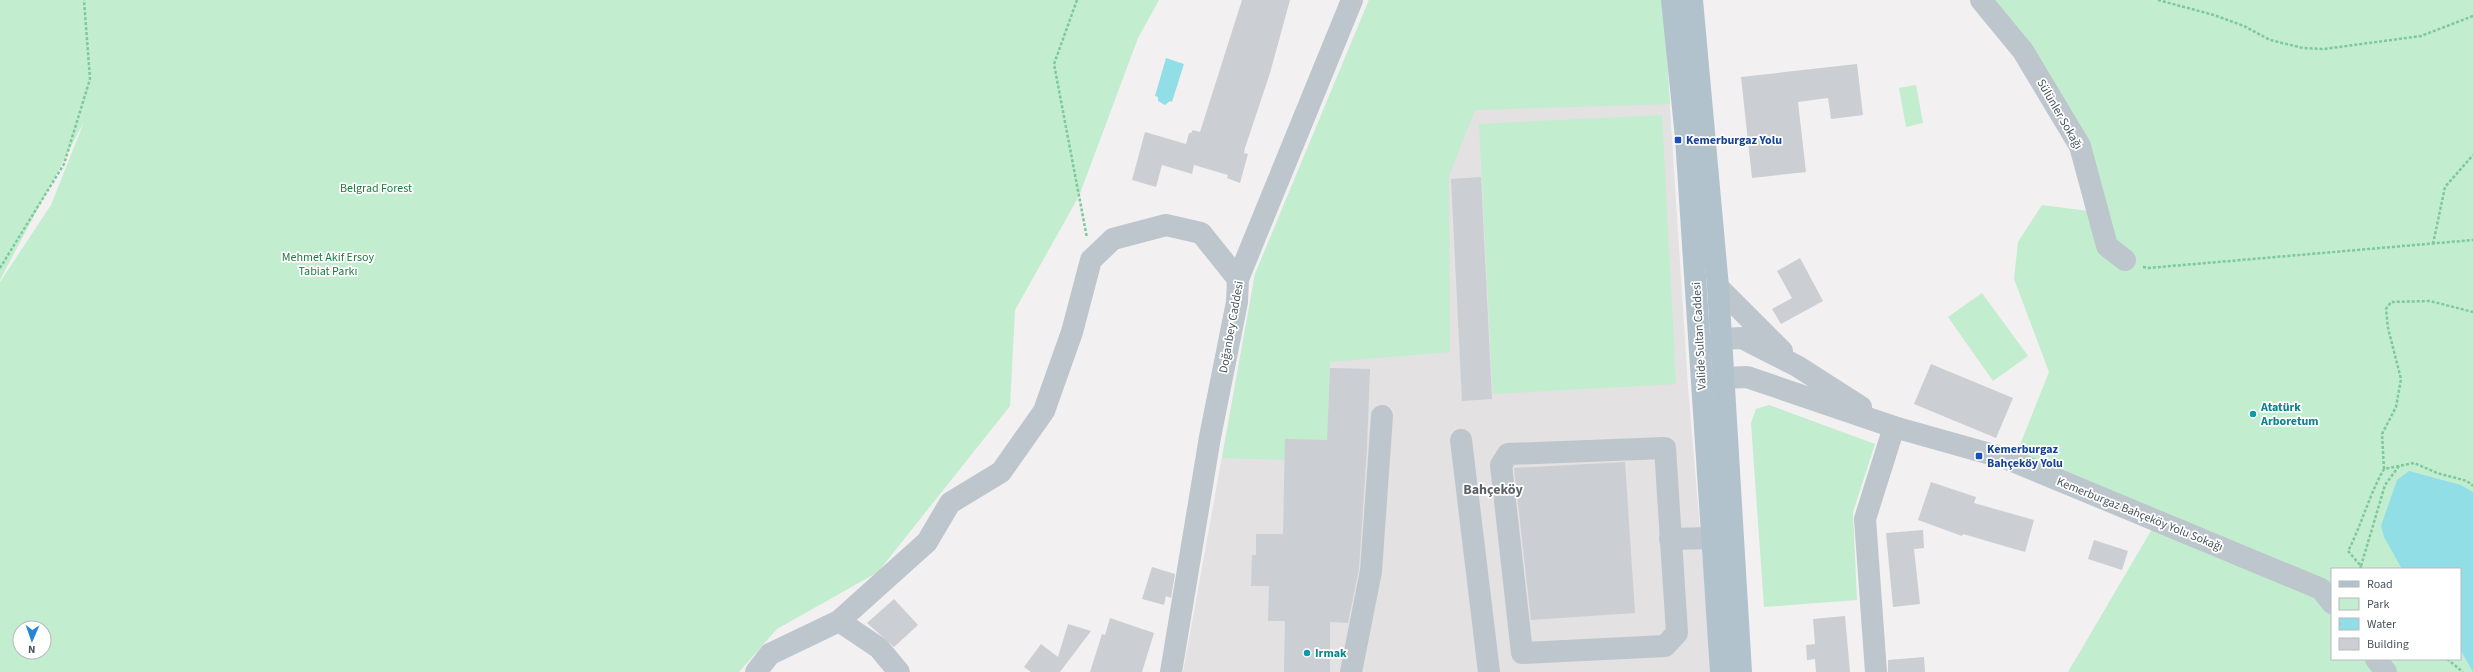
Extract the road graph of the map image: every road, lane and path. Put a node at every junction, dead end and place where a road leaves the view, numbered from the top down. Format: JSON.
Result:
{"nodes":[{"id":1,"x":84,"y":0,"type":"edge"},
{"id":2,"x":1077,"y":0,"type":"edge"},
{"id":3,"x":1352,"y":0,"type":"edge"},
{"id":4,"x":1672,"y":0,"type":"edge"},
{"id":5,"x":1692,"y":0,"type":"edge"},
{"id":6,"x":1981,"y":0,"type":"edge"},
{"id":7,"x":2158,"y":0,"type":"edge"},
{"id":8,"x":2473,"y":16,"type":"edge"},
{"id":9,"x":2473,"y":155,"type":"edge"},
{"id":10,"x":2473,"y":240,"type":"edge"},
{"id":11,"x":2433,"y":244,"type":"junction"},
{"id":12,"x":1091,"y":260,"type":"junction"},
{"id":13,"x":2125,"y":260,"type":"joint"},
{"id":14,"x":0,"y":268,"type":"edge"},
{"id":15,"x":1238,"y":279,"type":"junction"},
{"id":16,"x":1718,"y":287,"type":"junction"},
{"id":17,"x":2473,"y":312,"type":"edge"},
{"id":18,"x":1721,"y":339,"type":"junction"},
{"id":19,"x":1700,"y":353,"type":"junction"},
{"id":20,"x":1797,"y":366,"type":"junction"},
{"id":21,"x":1722,"y":378,"type":"junction"},
{"id":22,"x":1382,"y":416,"type":"dead end"},
{"id":23,"x":1894,"y":427,"type":"junction"},
{"id":24,"x":1461,"y":440,"type":"dead end"},
{"id":25,"x":2400,"y":466,"type":"junction"},
{"id":26,"x":2384,"y":469,"type":"junction"},
{"id":27,"x":2473,"y":486,"type":"edge"},
{"id":28,"x":1712,"y":538,"type":"junction"},
{"id":29,"x":1670,"y":539,"type":"junction"},
{"id":30,"x":2360,"y":568,"type":"edge"},
{"id":31,"x":2331,"y":602,"type":"edge"},
{"id":32,"x":840,"y":621,"type":"junction"},
{"id":33,"x":2377,"y":660,"type":"edge"},
{"id":34,"x":2448,"y":660,"type":"edge"},
{"id":35,"x":756,"y":672,"type":"edge"},
{"id":36,"x":899,"y":672,"type":"edge"},
{"id":37,"x":1171,"y":672,"type":"edge"},
{"id":38,"x":1351,"y":672,"type":"edge"},
{"id":39,"x":1489,"y":672,"type":"edge"},
{"id":40,"x":1721,"y":672,"type":"edge"},
{"id":41,"x":1741,"y":672,"type":"edge"},
{"id":42,"x":1876,"y":672,"type":"edge"},
{"id":43,"x":2386,"y":672,"type":"edge"},
{"id":44,"x":2463,"y":672,"type":"edge"}],
"edges":[{"from":1,"to":14,"type":"path"},
{"from":2,"to":12,"type":"path"},
{"from":3,"to":15,"type":"street","name":"Doğanbey Caddesi"},
{"from":4,"to":19,"type":"main road","name":"Valide Sultan Caddesi"},
{"from":5,"to":16,"type":"main road","name":"Valide Sultan Caddesi"},
{"from":6,"to":13,"type":"street","name":"Sülünler Sokağı"},
{"from":7,"to":8,"type":"path"},
{"from":9,"to":11,"type":"path"},
{"from":10,"to":11,"type":"path"},
{"from":11,"to":13,"type":"path"},
{"from":12,"to":15,"type":"street"},
{"from":12,"to":32,"type":"street"},
{"from":15,"to":37,"type":"street","name":"Doğanbey Caddesi"},
{"from":16,"to":18,"type":"main road","name":"Valide Sultan Caddesi"},
{"from":16,"to":20,"type":"street"},
{"from":17,"to":26,"type":"path"},
{"from":18,"to":19,"type":"street"},
{"from":18,"to":20,"type":"street"},
{"from":18,"to":21,"type":"main road","name":"Valide Sultan Caddesi"},
{"from":19,"to":28,"type":"main road","name":"Valide Sultan Caddesi"},
{"from":20,"to":23,"type":"street"},
{"from":21,"to":23,"type":"street"},
{"from":21,"to":41,"type":"main road","name":"Valide Sultan Caddesi"},
{"from":22,"to":38,"type":"street"},
{"from":23,"to":31,"type":"street","name":"Kemerburgaz Bahçeköy Yolu Sokağı"},
{"from":23,"to":42,"type":"street"},
{"from":24,"to":39,"type":"street"},
{"from":25,"to":26,"type":"path"},
{"from":25,"to":27,"type":"path"},
{"from":25,"to":30,"type":"path"},
{"from":26,"to":30,"type":"path"},
{"from":28,"to":29,"type":"street"},
{"from":28,"to":40,"type":"main road","name":"Valide Sultan Caddesi"},
{"from":29,"to":29,"type":"street"},
{"from":32,"to":35,"type":"street"},
{"from":32,"to":36,"type":"street"},
{"from":33,"to":43,"type":"street"},
{"from":34,"to":44,"type":"path"}]}
